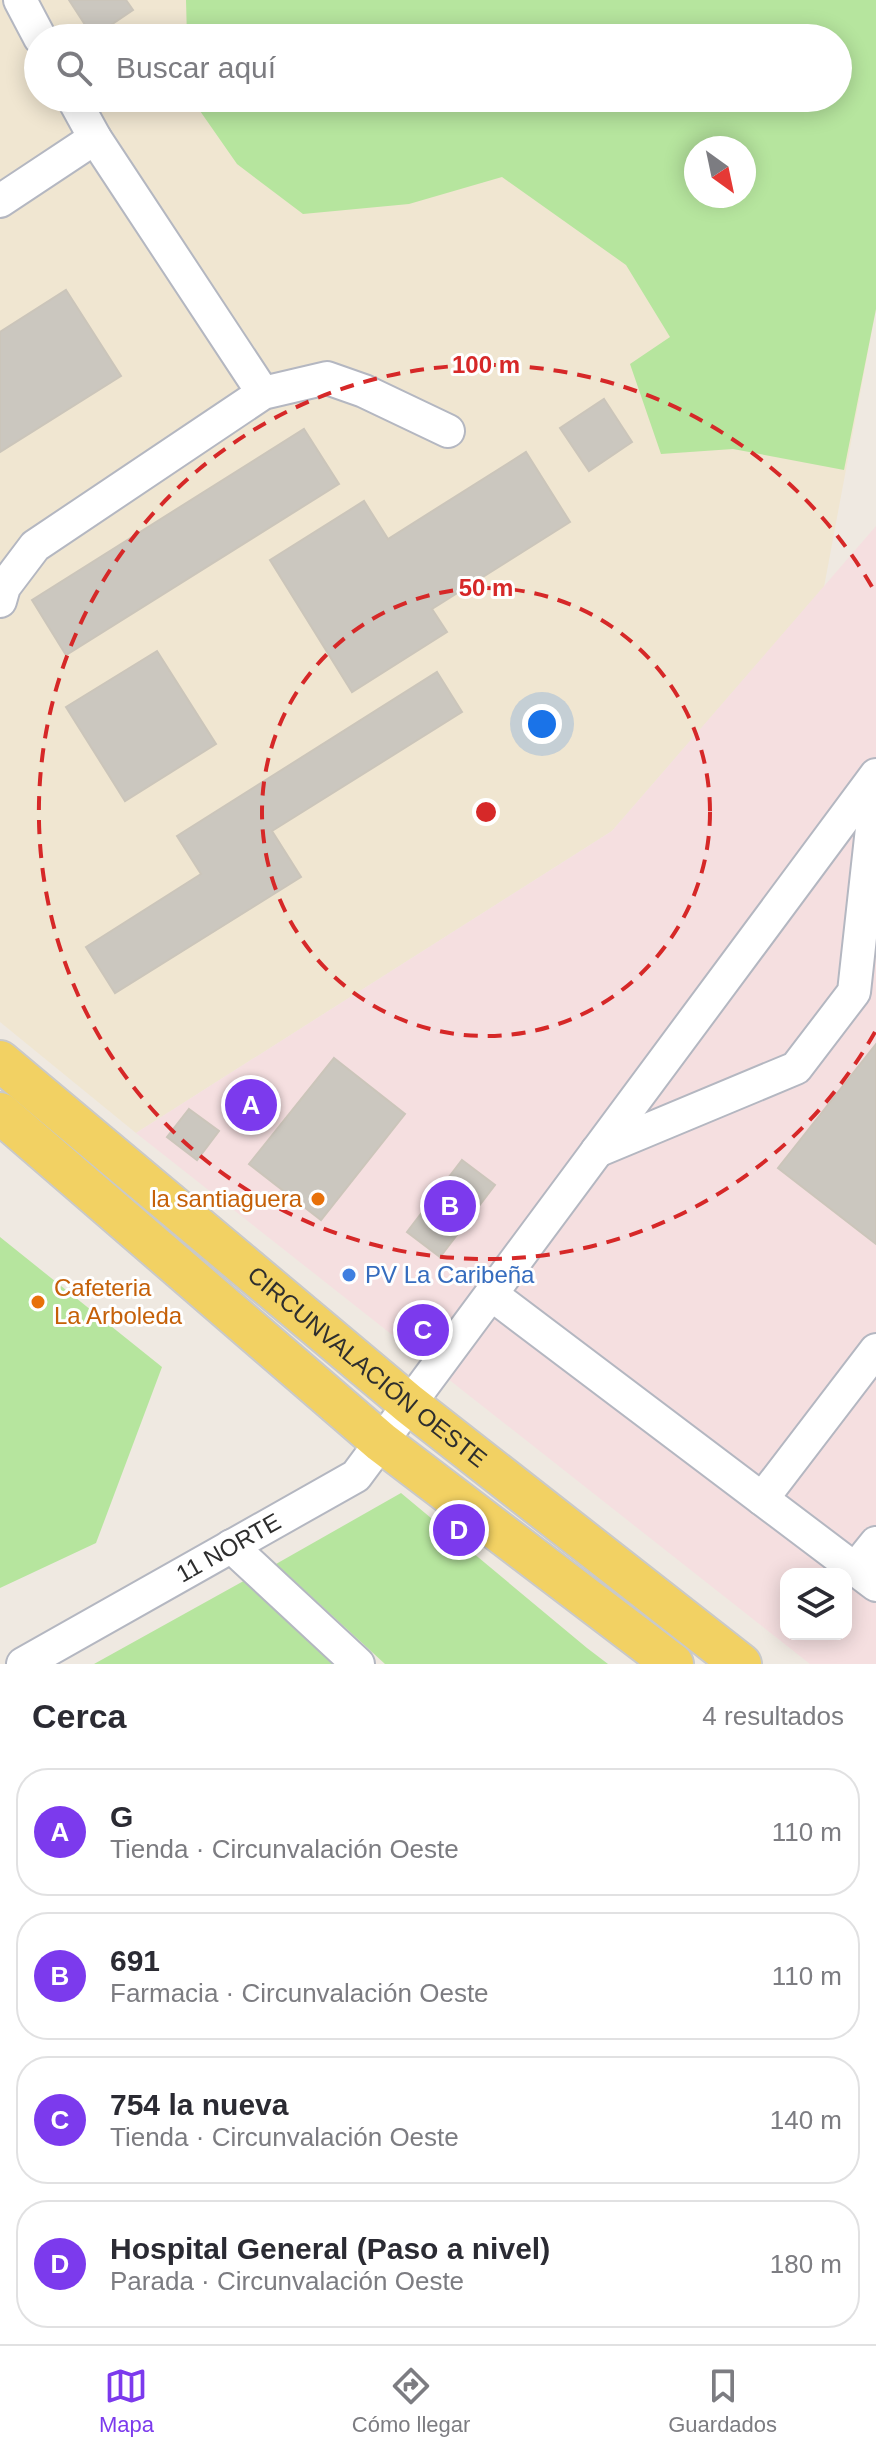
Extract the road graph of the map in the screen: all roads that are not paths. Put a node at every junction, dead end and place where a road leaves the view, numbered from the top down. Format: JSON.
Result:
{"nodes":[{"id":1,"x":20,"y":0,"type":"edge"},
{"id":2,"x":33,"y":24,"type":"edge"},
{"id":3,"x":81,"y":112,"type":"edge"},
{"id":4,"x":95,"y":138,"type":"junction"},
{"id":5,"x":0,"y":201,"type":"edge"},
{"id":6,"x":263,"y":393,"type":"junction"},
{"id":7,"x":448,"y":431,"type":"dead end"},
{"id":8,"x":0,"y":601,"type":"edge"},
{"id":9,"x":876,"y":775,"type":"edge"},
{"id":10,"x":876,"y":792,"type":"edge"},
{"id":11,"x":0,"y":1061,"type":"edge"},
{"id":12,"x":0,"y":1113,"type":"edge"},
{"id":13,"x":597,"y":1151,"type":"junction"},
{"id":14,"x":491,"y":1294,"type":"junction"},
{"id":15,"x":876,"y":1350,"type":"edge"},
{"id":16,"x":409,"y":1404,"type":"junction"},
{"id":17,"x":381,"y":1442,"type":"junction"},
{"id":18,"x":762,"y":1499,"type":"junction"},
{"id":19,"x":876,"y":1543,"type":"edge"},
{"id":20,"x":231,"y":1546,"type":"junction"},
{"id":21,"x":865,"y":1577,"type":"edge"},
{"id":22,"x":23,"y":1664,"type":"edge"},
{"id":23,"x":358,"y":1664,"type":"edge"},
{"id":24,"x":673,"y":1664,"type":"edge"},
{"id":25,"x":741,"y":1664,"type":"edge"}],
"edges":[{"from":1,"to":2,"type":"street"},
{"from":3,"to":4,"type":"street"},
{"from":4,"to":5,"type":"street"},
{"from":4,"to":6,"type":"street"},
{"from":6,"to":7,"type":"street"},
{"from":6,"to":8,"type":"street"},
{"from":9,"to":13,"type":"street","name":"11 NORTE"},
{"from":10,"to":13,"type":"street"},
{"from":11,"to":16,"type":"main road","name":"CIRCUNVALACIÓN OESTE"},
{"from":12,"to":17,"type":"main road","name":"CIRCUNVALACIÓN OESTE"},
{"from":13,"to":14,"type":"street","name":"11 NORTE"},
{"from":14,"to":16,"type":"street","name":"11 NORTE"},
{"from":14,"to":18,"type":"street"},
{"from":15,"to":18,"type":"street"},
{"from":16,"to":17,"type":"street","name":"11 NORTE"},
{"from":16,"to":25,"type":"main road","name":"CIRCUNVALACIÓN OESTE"},
{"from":17,"to":20,"type":"street","name":"11 NORTE"},
{"from":17,"to":24,"type":"main road","name":"CIRCUNVALACIÓN OESTE"},
{"from":18,"to":21,"type":"street"},
{"from":19,"to":21,"type":"street"},
{"from":20,"to":22,"type":"street","name":"11 NORTE"},
{"from":20,"to":23,"type":"street"}]}
